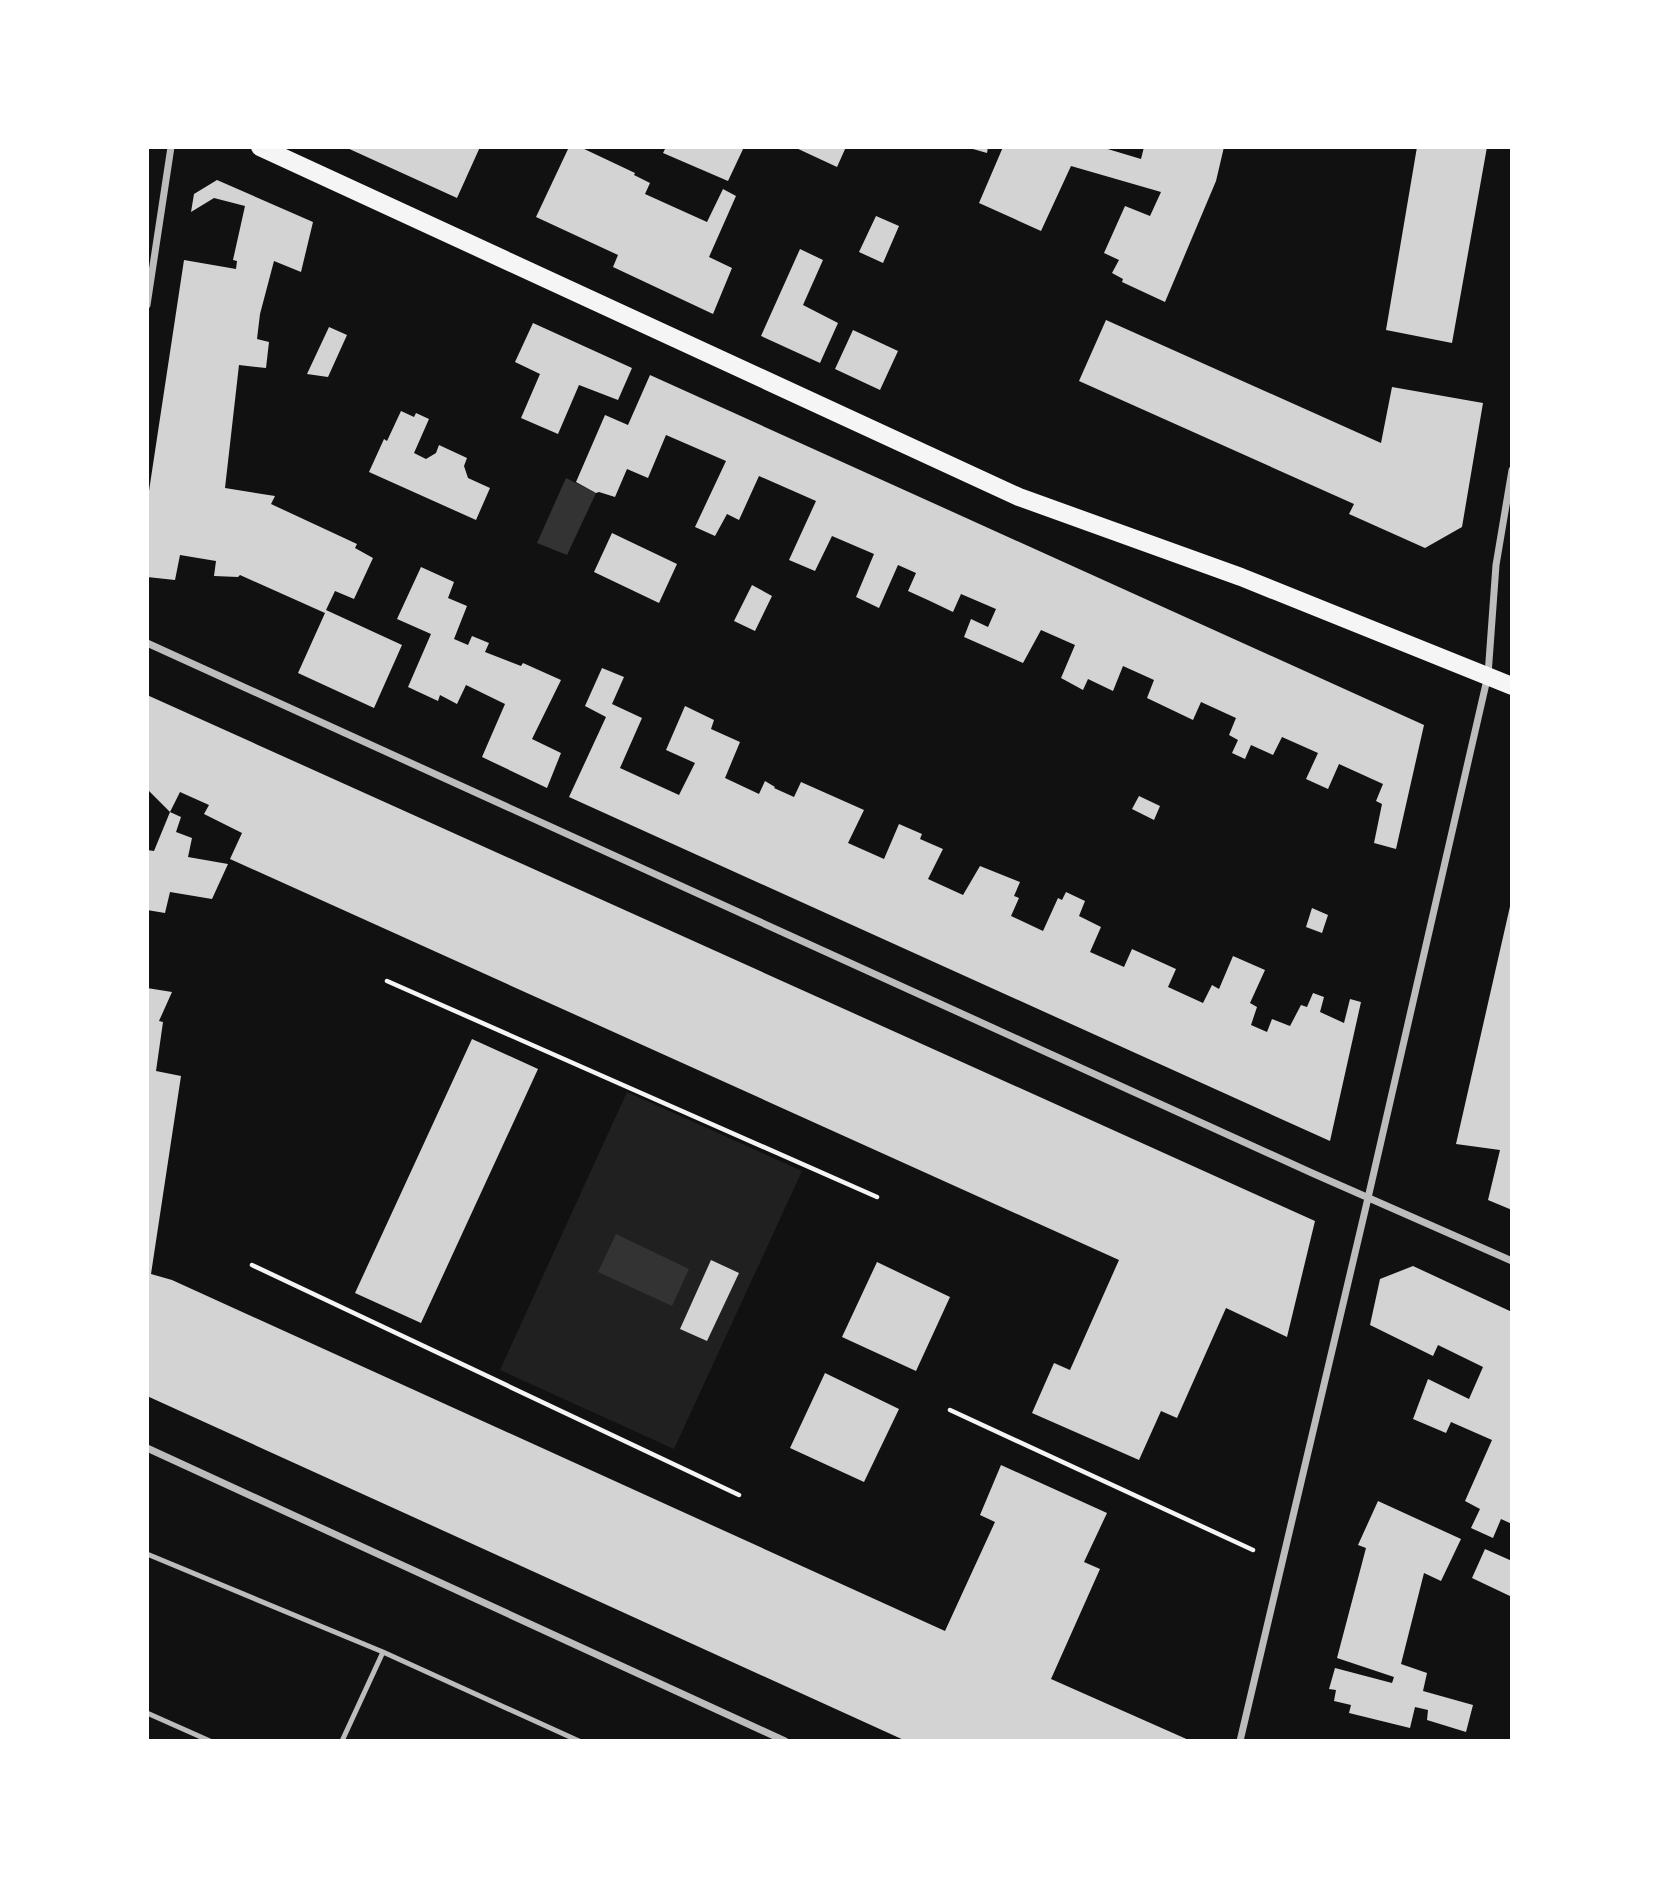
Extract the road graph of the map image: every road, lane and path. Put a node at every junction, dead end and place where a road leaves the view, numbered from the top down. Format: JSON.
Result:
{"nodes":[{"id":1,"x":171,"y":147,"type":"edge"},
{"id":2,"x":260,"y":147,"type":"edge"},
{"id":3,"x":147,"y":305,"type":"edge"},
{"id":4,"x":1512,"y":470,"type":"edge"},
{"id":5,"x":147,"y":643,"type":"edge"},
{"id":6,"x":1488,"y":675,"type":"junction"},
{"id":7,"x":1512,"y":686,"type":"edge"},
{"id":8,"x":387,"y":981,"type":"dead end"},
{"id":9,"x":877,"y":1197,"type":"dead end"},
{"id":10,"x":1368,"y":1198,"type":"junction"},
{"id":11,"x":1512,"y":1261,"type":"edge"},
{"id":12,"x":252,"y":1265,"type":"dead end"},
{"id":13,"x":950,"y":1410,"type":"dead end"},
{"id":14,"x":147,"y":1447,"type":"edge"},
{"id":15,"x":739,"y":1495,"type":"dead end"},
{"id":16,"x":147,"y":1554,"type":"edge"},
{"id":17,"x":1282,"y":1564,"type":"junction"},
{"id":18,"x":383,"y":1653,"type":"junction"},
{"id":19,"x":147,"y":1713,"type":"edge"},
{"id":20,"x":210,"y":1741,"type":"edge"},
{"id":21,"x":342,"y":1741,"type":"edge"},
{"id":22,"x":579,"y":1741,"type":"edge"},
{"id":23,"x":785,"y":1741,"type":"edge"},
{"id":24,"x":1240,"y":1741,"type":"edge"}],
"edges":[{"from":1,"to":3,"type":"street"},
{"from":2,"to":6,"type":"main road"},
{"from":4,"to":6,"type":"street"},
{"from":5,"to":10,"type":"street"},
{"from":6,"to":7,"type":"main road"},
{"from":6,"to":10,"type":"street"},
{"from":8,"to":9,"type":"path"},
{"from":10,"to":11,"type":"street"},
{"from":10,"to":17,"type":"street"},
{"from":12,"to":15,"type":"path"},
{"from":13,"to":17,"type":"path"},
{"from":14,"to":23,"type":"street"},
{"from":16,"to":18,"type":"lane"},
{"from":17,"to":24,"type":"street"},
{"from":18,"to":21,"type":"lane"},
{"from":18,"to":22,"type":"lane"},
{"from":19,"to":20,"type":"lane"}]}
